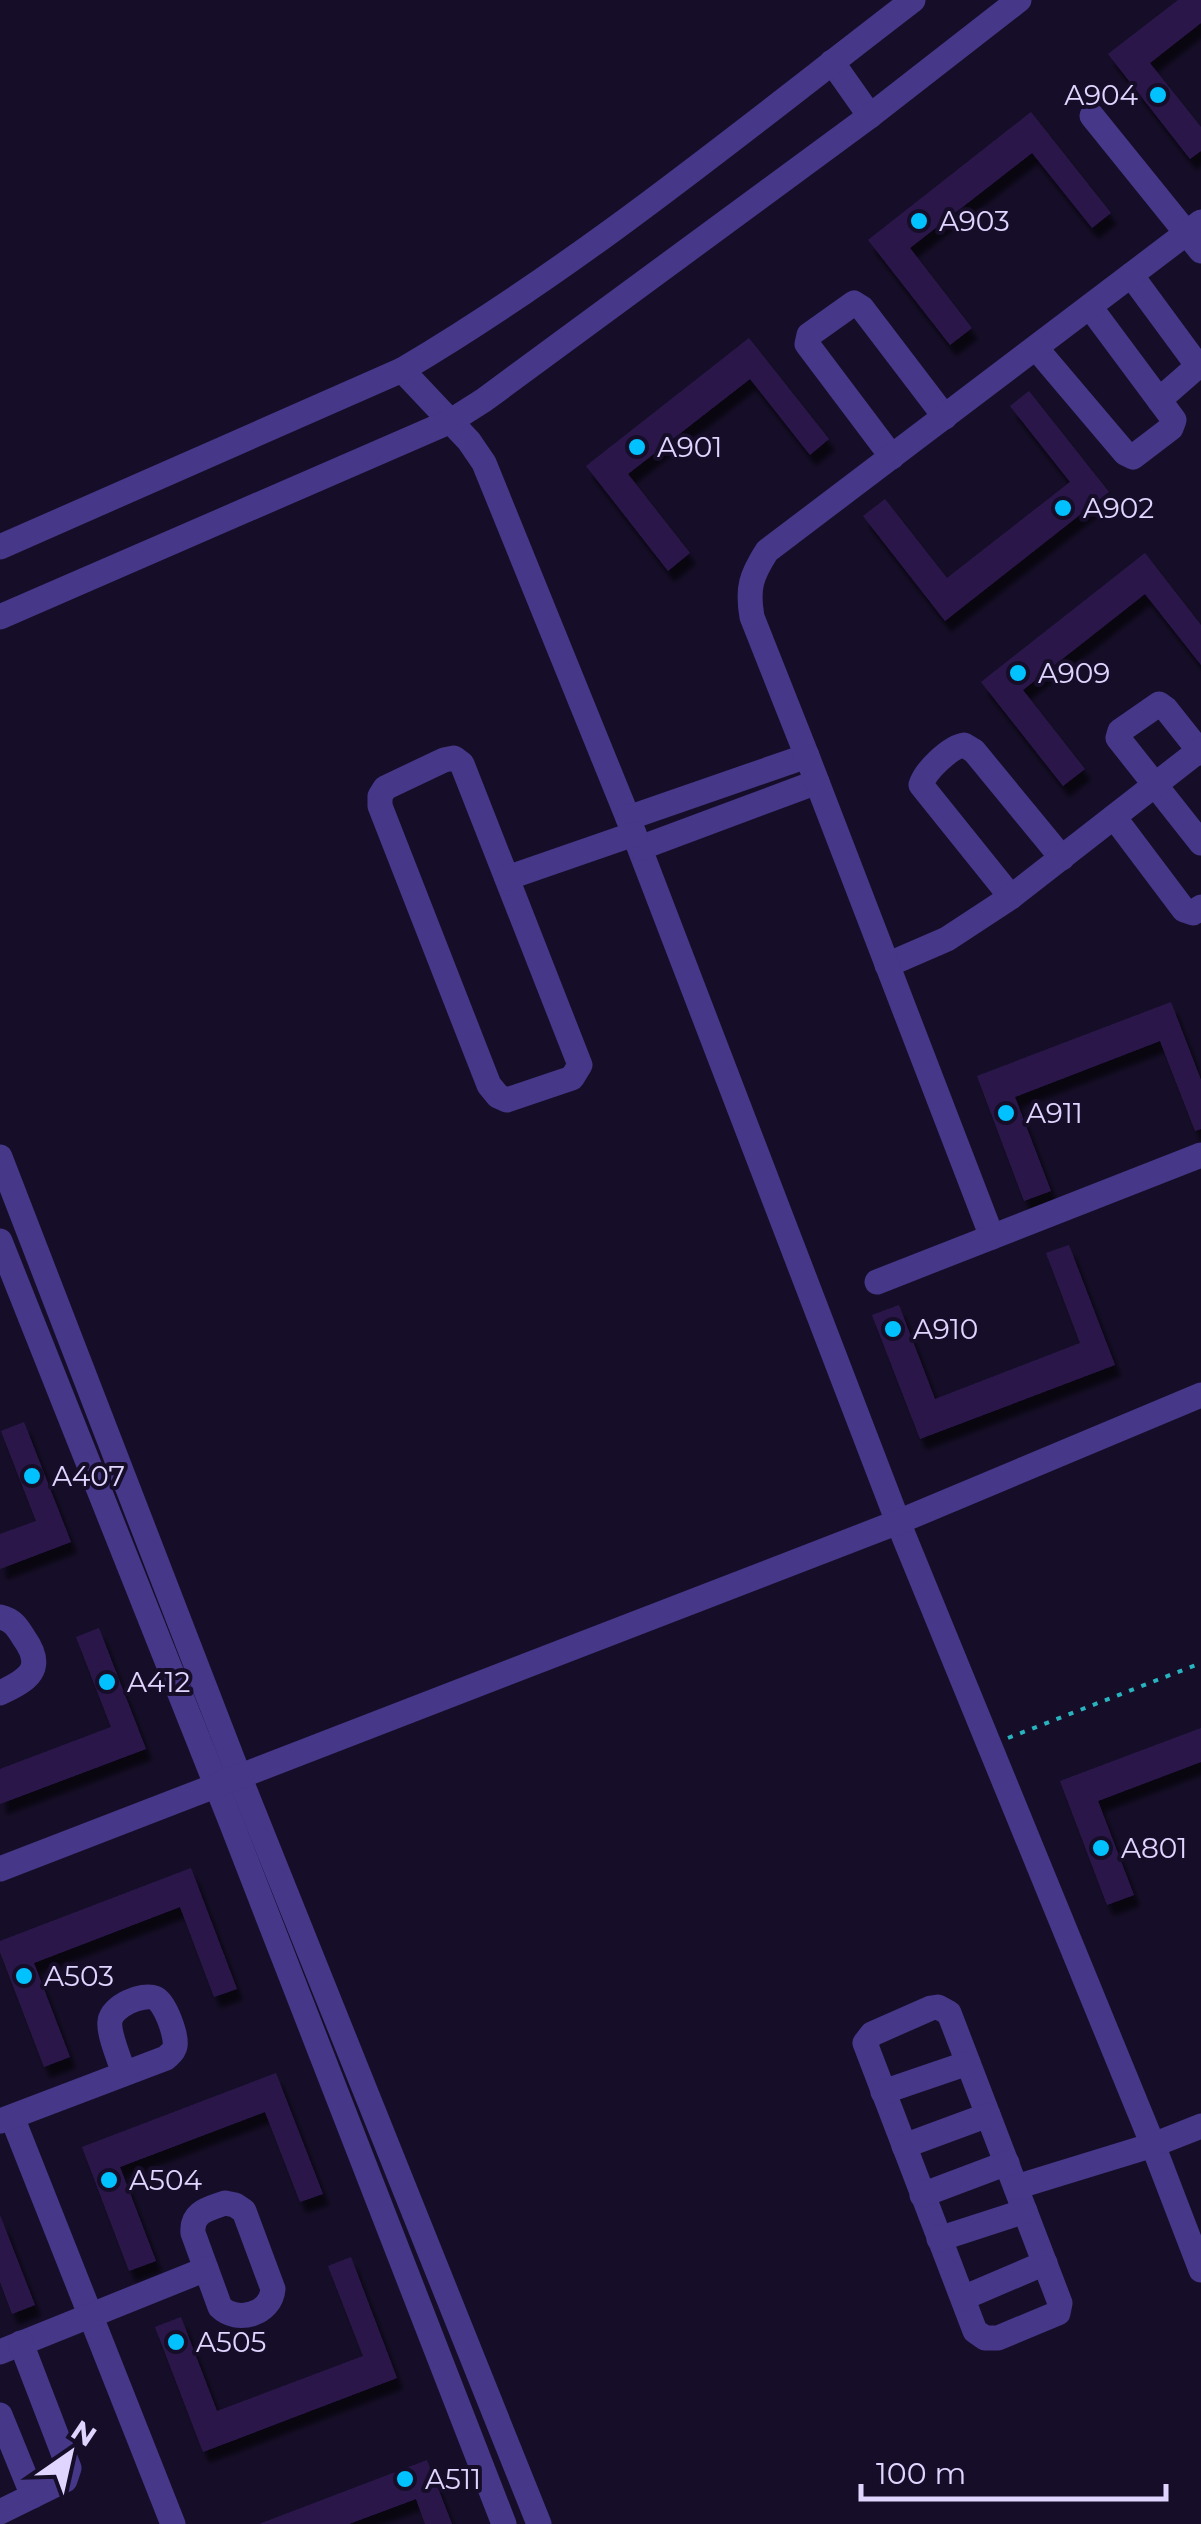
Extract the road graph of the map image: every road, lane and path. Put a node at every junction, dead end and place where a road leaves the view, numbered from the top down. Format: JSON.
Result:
{"nodes":[{"id":1,"x":913,"y":0,"type":"edge"},
{"id":2,"x":1019,"y":0,"type":"edge"},
{"id":3,"x":832,"y":62,"type":"junction"},
{"id":4,"x":870,"y":116,"type":"junction"},
{"id":5,"x":1092,"y":116,"type":"dead end"},
{"id":6,"x":1196,"y":236,"type":"edge"},
{"id":7,"x":1132,"y":275,"type":"junction"},
{"id":8,"x":1090,"y":307,"type":"junction"},
{"id":9,"x":1036,"y":348,"type":"junction"},
{"id":10,"x":402,"y":370,"type":"junction"},
{"id":11,"x":1158,"y":400,"type":"junction"},
{"id":12,"x":945,"y":416,"type":"junction"},
{"id":13,"x":451,"y":421,"type":"junction"},
{"id":14,"x":892,"y":457,"type":"junction"},
{"id":15,"x":0,"y":547,"type":"edge"},
{"id":16,"x":0,"y":617,"type":"edge"},
{"id":17,"x":1200,"y":751,"type":"edge"},
{"id":18,"x":807,"y":756,"type":"junction"},
{"id":19,"x":817,"y":782,"type":"junction"},
{"id":20,"x":1155,"y":785,"type":"junction"},
{"id":21,"x":1114,"y":817,"type":"junction"},
{"id":22,"x":634,"y":834,"type":"junction"},
{"id":23,"x":1201,"y":844,"type":"edge"},
{"id":24,"x":1062,"y":858,"type":"junction"},
{"id":25,"x":507,"y":878,"type":"junction"},
{"id":26,"x":1011,"y":898,"type":"junction"},
{"id":27,"x":1201,"y":907,"type":"edge"},
{"id":28,"x":887,"y":965,"type":"junction"},
{"id":29,"x":1201,"y":1155,"type":"edge"},
{"id":30,"x":0,"y":1157,"type":"edge"},
{"id":31,"x":992,"y":1237,"type":"junction"},
{"id":32,"x":0,"y":1241,"type":"edge"},
{"id":33,"x":877,"y":1282,"type":"dead end"},
{"id":34,"x":1201,"y":1395,"type":"edge"},
{"id":35,"x":898,"y":1522,"type":"junction"},
{"id":36,"x":0,"y":1617,"type":"edge"},
{"id":37,"x":1201,"y":1663,"type":"edge"},
{"id":38,"x":0,"y":1693,"type":"edge"},
{"id":39,"x":990,"y":1745,"type":"junction"},
{"id":40,"x":227,"y":1781,"type":"junction"},
{"id":41,"x":0,"y":1869,"type":"edge"},
{"id":42,"x":968,"y":2063,"type":"junction"},
{"id":43,"x":124,"y":2074,"type":"dead end"},
{"id":44,"x":883,"y":2092,"type":"junction"},
{"id":45,"x":988,"y":2116,"type":"junction"},
{"id":46,"x":6,"y":2119,"type":"edge"},
{"id":47,"x":1201,"y":2126,"type":"edge"},
{"id":48,"x":1153,"y":2145,"type":"junction"},
{"id":49,"x":904,"y":2146,"type":"junction"},
{"id":50,"x":1016,"y":2187,"type":"junction"},
{"id":51,"x":922,"y":2195,"type":"junction"},
{"id":52,"x":939,"y":2239,"type":"junction"},
{"id":53,"x":1045,"y":2263,"type":"junction"},
{"id":54,"x":206,"y":2269,"type":"dead end"},
{"id":55,"x":1201,"y":2270,"type":"edge"},
{"id":56,"x":962,"y":2298,"type":"junction"},
{"id":57,"x":90,"y":2316,"type":"junction"},
{"id":58,"x":11,"y":2348,"type":"edge"},
{"id":59,"x":0,"y":2414,"type":"edge"},
{"id":60,"x":33,"y":2496,"type":"junction"},
{"id":61,"x":0,"y":2512,"type":"edge"},
{"id":62,"x":173,"y":2524,"type":"edge"},
{"id":63,"x":504,"y":2524,"type":"edge"},
{"id":64,"x":538,"y":2524,"type":"edge"}],
"edges":[{"from":1,"to":3,"type":"street"},
{"from":2,"to":4,"type":"street"},
{"from":3,"to":4,"type":"street"},
{"from":3,"to":10,"type":"street"},
{"from":4,"to":13,"type":"street"},
{"from":5,"to":6,"type":"street"},
{"from":6,"to":7,"type":"street"},
{"from":7,"to":8,"type":"street"},
{"from":7,"to":11,"type":"street"},
{"from":8,"to":9,"type":"street"},
{"from":8,"to":11,"type":"street"},
{"from":9,"to":11,"type":"street"},
{"from":9,"to":12,"type":"street"},
{"from":10,"to":13,"type":"street"},
{"from":10,"to":15,"type":"street"},
{"from":12,"to":14,"type":"street"},
{"from":12,"to":14,"type":"street"},
{"from":13,"to":16,"type":"street"},
{"from":13,"to":22,"type":"street"},
{"from":14,"to":18,"type":"street"},
{"from":17,"to":20,"type":"street"},
{"from":17,"to":20,"type":"street"},
{"from":18,"to":19,"type":"street"},
{"from":18,"to":22,"type":"street"},
{"from":19,"to":22,"type":"street"},
{"from":19,"to":28,"type":"street"},
{"from":20,"to":21,"type":"street"},
{"from":20,"to":23,"type":"street"},
{"from":21,"to":24,"type":"street"},
{"from":21,"to":27,"type":"street"},
{"from":22,"to":25,"type":"street"},
{"from":22,"to":35,"type":"street"},
{"from":24,"to":26,"type":"street"},
{"from":24,"to":26,"type":"street"},
{"from":25,"to":25,"type":"street"},
{"from":26,"to":28,"type":"street"},
{"from":28,"to":31,"type":"street"},
{"from":29,"to":31,"type":"street"},
{"from":30,"to":40,"type":"street"},
{"from":31,"to":33,"type":"street"},
{"from":32,"to":40,"type":"street"},
{"from":34,"to":35,"type":"street"},
{"from":35,"to":39,"type":"street"},
{"from":35,"to":40,"type":"street"},
{"from":36,"to":38,"type":"street"},
{"from":37,"to":39,"type":"path"},
{"from":39,"to":48,"type":"street"},
{"from":40,"to":41,"type":"street"},
{"from":40,"to":63,"type":"street"},
{"from":40,"to":64,"type":"street"},
{"from":42,"to":44,"type":"street"},
{"from":42,"to":44,"type":"street"},
{"from":42,"to":45,"type":"street"},
{"from":43,"to":46,"type":"street"},
{"from":44,"to":49,"type":"street"},
{"from":45,"to":49,"type":"street"},
{"from":45,"to":50,"type":"street"},
{"from":46,"to":57,"type":"street"},
{"from":47,"to":48,"type":"street"},
{"from":48,"to":50,"type":"street"},
{"from":48,"to":55,"type":"street"},
{"from":49,"to":51,"type":"street"},
{"from":50,"to":51,"type":"street"},
{"from":50,"to":52,"type":"street"},
{"from":50,"to":53,"type":"street"},
{"from":51,"to":52,"type":"street"},
{"from":52,"to":56,"type":"street"},
{"from":53,"to":56,"type":"street"},
{"from":53,"to":56,"type":"street"},
{"from":54,"to":57,"type":"street"},
{"from":57,"to":58,"type":"street"},
{"from":57,"to":62,"type":"street"},
{"from":58,"to":60,"type":"street"},
{"from":59,"to":60,"type":"street"},
{"from":60,"to":61,"type":"street"}]}
